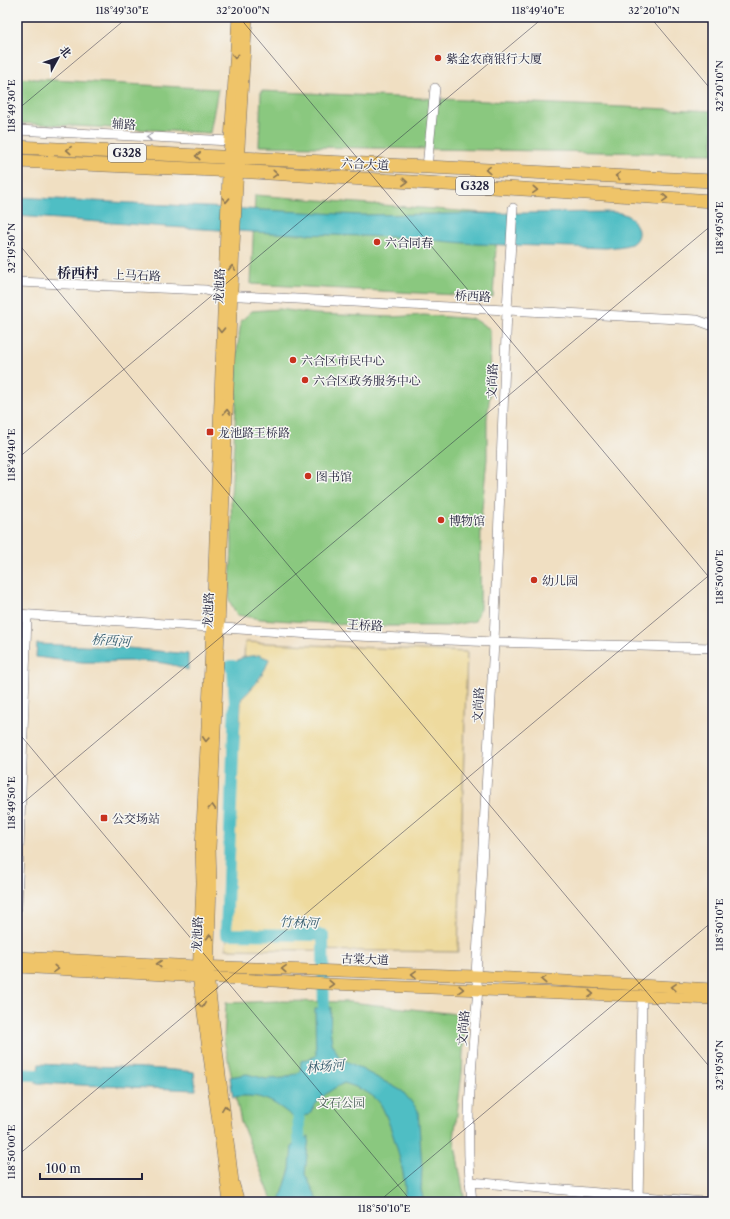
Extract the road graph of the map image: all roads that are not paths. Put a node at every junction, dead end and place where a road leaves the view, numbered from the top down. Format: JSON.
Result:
{"nodes":[{"id":1,"x":238,"y":17,"type":"edge"},
{"id":2,"x":247,"y":17,"type":"edge"},
{"id":3,"x":435,"y":88,"type":"dead end"},
{"id":4,"x":17,"y":130,"type":"edge"},
{"id":5,"x":230,"y":141,"type":"junction"},
{"id":6,"x":17,"y":142,"type":"edge"},
{"id":7,"x":17,"y":147,"type":"edge"},
{"id":8,"x":38,"y":148,"type":"junction"},
{"id":9,"x":17,"y":161,"type":"edge"},
{"id":10,"x":232,"y":165,"type":"junction"},
{"id":11,"x":427,"y":167,"type":"junction"},
{"id":12,"x":713,"y":181,"type":"edge"},
{"id":13,"x":713,"y":201,"type":"edge"},
{"id":14,"x":513,"y":208,"type":"dead end"},
{"id":15,"x":17,"y":282,"type":"edge"},
{"id":16,"x":227,"y":295,"type":"junction"},
{"id":17,"x":507,"y":310,"type":"junction"},
{"id":18,"x":713,"y":326,"type":"edge"},
{"id":19,"x":17,"y":614,"type":"edge"},
{"id":20,"x":27,"y":614,"type":"junction"},
{"id":21,"x":216,"y":626,"type":"junction"},
{"id":22,"x":494,"y":642,"type":"junction"},
{"id":23,"x":713,"y":648,"type":"edge"},
{"id":24,"x":17,"y":908,"type":"edge"},
{"id":25,"x":17,"y":957,"type":"edge"},
{"id":26,"x":17,"y":967,"type":"edge"},
{"id":27,"x":203,"y":971,"type":"junction"},
{"id":28,"x":476,"y":976,"type":"junction"},
{"id":29,"x":478,"y":989,"type":"junction"},
{"id":30,"x":713,"y":989,"type":"edge"},
{"id":31,"x":642,"y":996,"type":"junction"},
{"id":32,"x":713,"y":999,"type":"edge"},
{"id":33,"x":470,"y":1182,"type":"junction"},
{"id":34,"x":637,"y":1199,"type":"edge"},
{"id":35,"x":229,"y":1202,"type":"edge"},
{"id":36,"x":239,"y":1202,"type":"edge"},
{"id":37,"x":472,"y":1202,"type":"edge"},
{"id":38,"x":704,"y":1202,"type":"edge"}],
"edges":[{"from":1,"to":5,"type":"main road","name":"龙池路","one_way":true},
{"from":2,"to":10,"type":"main road","name":"龙池路"},
{"from":3,"to":11,"type":"street"},
{"from":5,"to":4,"type":"street","name":"辅路","one_way":true},
{"from":5,"to":10,"type":"main road","name":"龙池路"},
{"from":6,"to":8,"type":"highway"},
{"from":7,"to":8,"type":"highway","name":"六合大道","number":"G328"},
{"from":10,"to":8,"type":"highway","name":"六合大道","number":"G328","one_way":true},
{"from":9,"to":10,"type":"highway","name":"六合大道","number":"G328"},
{"from":10,"to":11,"type":"highway","name":"六合大道","number":"G328"},
{"from":10,"to":13,"type":"highway","name":"六合大道","number":"G328","one_way":true},
{"from":10,"to":16,"type":"main road","name":"龙池路"},
{"from":12,"to":11,"type":"highway","name":"六合大道","number":"G328","one_way":true},
{"from":14,"to":17,"type":"street","name":"文尚路"},
{"from":15,"to":16,"type":"street","name":"上马石路"},
{"from":16,"to":17,"type":"street","name":"桥西路"},
{"from":16,"to":21,"type":"main road","name":"龙池路"},
{"from":17,"to":18,"type":"street","name":"桥西路"},
{"from":17,"to":22,"type":"street","name":"文尚路"},
{"from":19,"to":20,"type":"street","name":"王桥路"},
{"from":20,"to":21,"type":"street","name":"王桥路"},
{"from":20,"to":24,"type":"street"},
{"from":21,"to":22,"type":"street","name":"王桥路"},
{"from":21,"to":27,"type":"main road","name":"龙池路"},
{"from":22,"to":23,"type":"street","name":"王桥路"},
{"from":22,"to":28,"type":"street","name":"文尚路"},
{"from":27,"to":25,"type":"main road","name":"古棠大道","one_way":true},
{"from":26,"to":27,"type":"main road","name":"古棠大道","one_way":true},
{"from":28,"to":27,"type":"main road","name":"古棠大道","one_way":true},
{"from":27,"to":29,"type":"main road","name":"古棠大道","one_way":true},
{"from":27,"to":35,"type":"main road","name":"龙池路","one_way":true},
{"from":36,"to":27,"type":"main road","name":"龙池路","one_way":true},
{"from":28,"to":29,"type":"street","name":"文尚路"},
{"from":30,"to":28,"type":"main road","name":"古棠大道","one_way":true},
{"from":29,"to":31,"type":"main road","name":"古棠大道","one_way":true},
{"from":29,"to":33,"type":"street","name":"文尚路"},
{"from":31,"to":32,"type":"main road","name":"古棠大道"},
{"from":31,"to":34,"type":"street"},
{"from":33,"to":34,"type":"street"},
{"from":33,"to":37,"type":"street","name":"文尚路"},
{"from":34,"to":38,"type":"street"}]}
